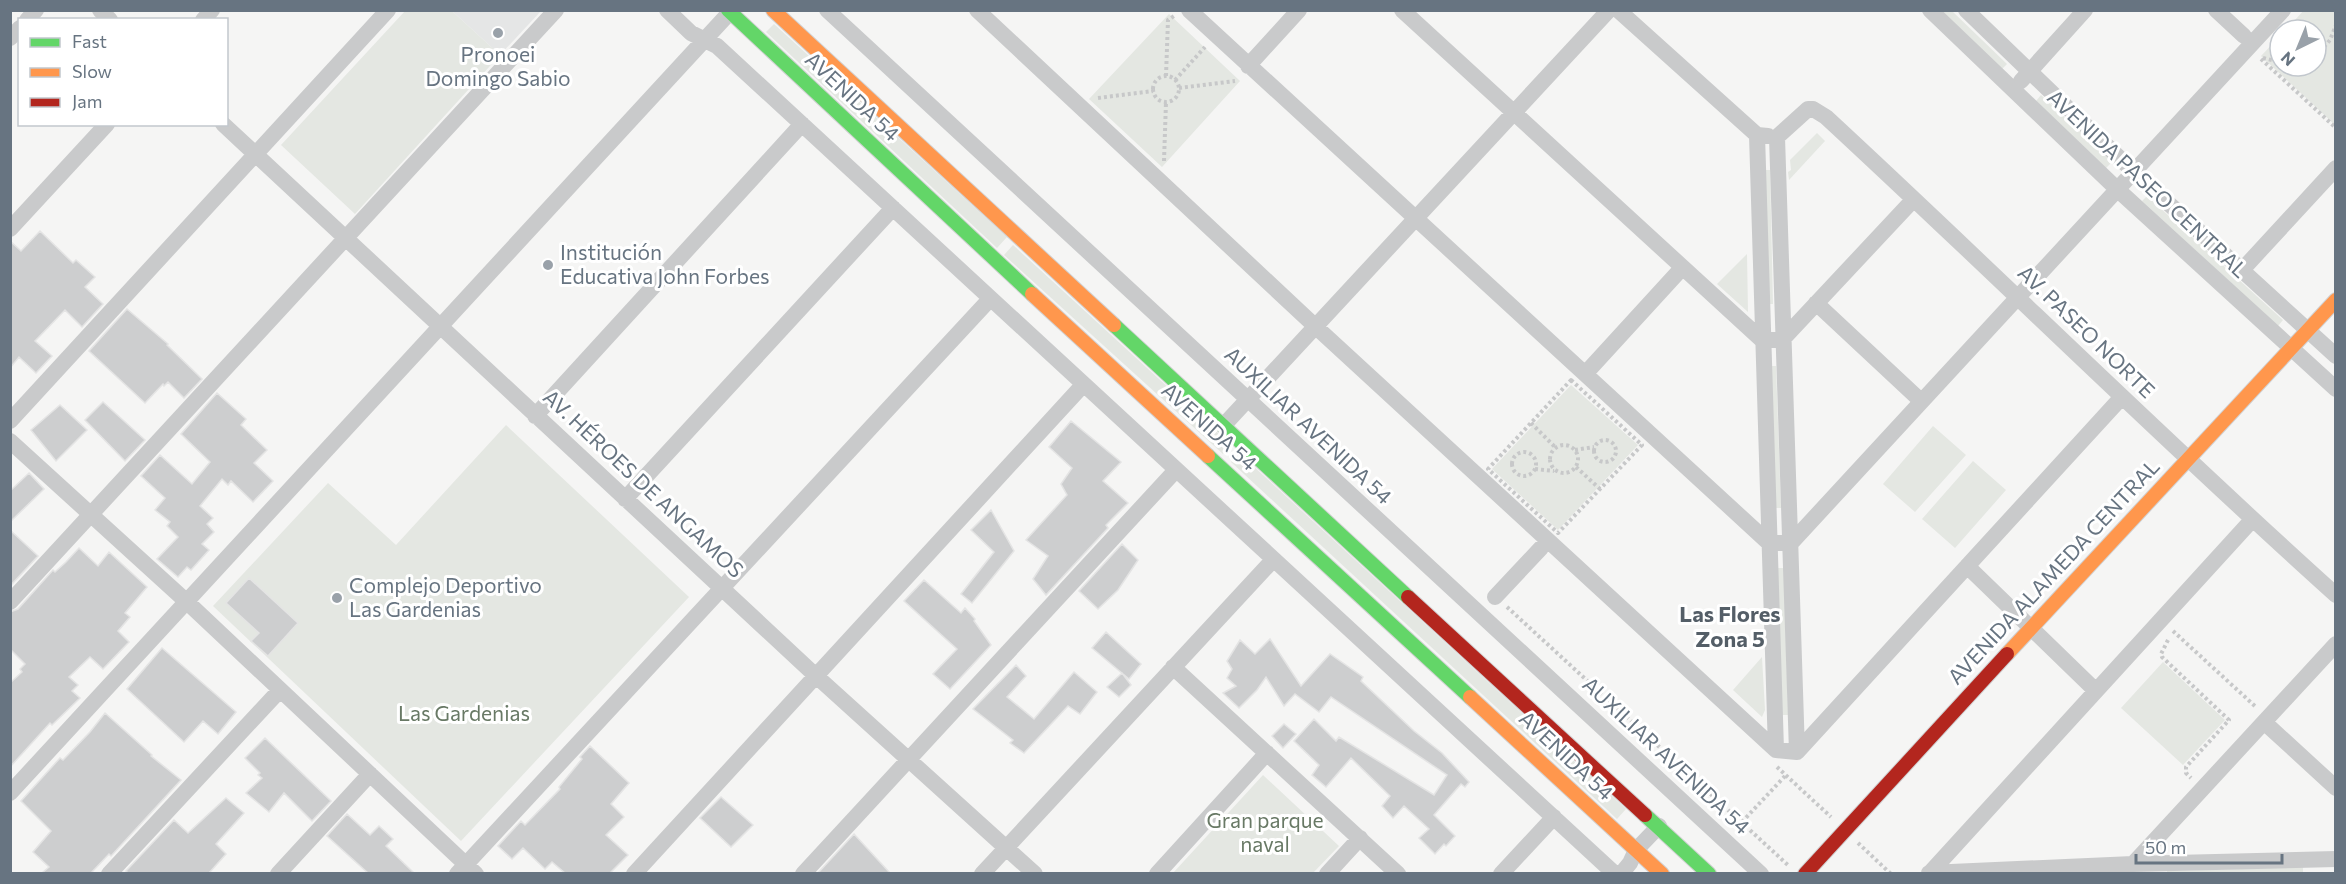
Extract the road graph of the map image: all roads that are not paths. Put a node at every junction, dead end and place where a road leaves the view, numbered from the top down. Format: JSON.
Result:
{"nodes":[{"id":1,"x":388,"y":10,"type":"edge"},
{"id":2,"x":556,"y":10,"type":"edge"},
{"id":3,"x":667,"y":10,"type":"edge"},
{"id":4,"x":773,"y":10,"type":"edge"},
{"id":5,"x":827,"y":10,"type":"edge"},
{"id":6,"x":976,"y":10,"type":"edge"},
{"id":7,"x":1189,"y":10,"type":"edge"},
{"id":8,"x":1299,"y":10,"type":"edge"},
{"id":9,"x":1402,"y":10,"type":"edge"},
{"id":10,"x":1609,"y":10,"type":"edge"},
{"id":11,"x":1618,"y":10,"type":"edge"},
{"id":12,"x":1930,"y":10,"type":"edge"},
{"id":13,"x":1965,"y":10,"type":"edge"},
{"id":14,"x":2085,"y":10,"type":"edge"},
{"id":15,"x":2216,"y":10,"type":"edge"},
{"id":16,"x":2283,"y":10,"type":"edge"},
{"id":17,"x":730,"y":11,"type":"edge"},
{"id":18,"x":2244,"y":36,"type":"dead end"},
{"id":19,"x":706,"y":40,"type":"junction"},
{"id":20,"x":1248,"y":66,"type":"junction"},
{"id":21,"x":2028,"y":72,"type":"junction"},
{"id":22,"x":2013,"y":89,"type":"junction"},
{"id":23,"x":1515,"y":112,"type":"junction"},
{"id":24,"x":802,"y":124,"type":"junction"},
{"id":25,"x":105,"y":126,"type":"edge"},
{"id":26,"x":225,"y":126,"type":"edge"},
{"id":27,"x":1757,"y":135,"type":"junction"},
{"id":28,"x":1777,"y":137,"type":"junction"},
{"id":29,"x":255,"y":154,"type":"junction"},
{"id":30,"x":2336,"y":168,"type":"edge"},
{"id":31,"x":2134,"y":172,"type":"junction"},
{"id":32,"x":2118,"y":190,"type":"junction"},
{"id":33,"x":1914,"y":199,"type":"junction"},
{"id":34,"x":893,"y":208,"type":"junction"},
{"id":35,"x":1415,"y":220,"type":"junction"},
{"id":36,"x":10,"y":229,"type":"edge"},
{"id":37,"x":344,"y":239,"type":"junction"},
{"id":38,"x":1682,"y":268,"type":"junction"},
{"id":39,"x":2242,"y":270,"type":"junction"},
{"id":40,"x":2019,"y":297,"type":"junction"},
{"id":41,"x":990,"y":299,"type":"junction"},
{"id":42,"x":2336,"y":300,"type":"edge"},
{"id":43,"x":1816,"y":303,"type":"junction"},
{"id":44,"x":440,"y":327,"type":"junction"},
{"id":45,"x":1316,"y":327,"type":"junction"},
{"id":46,"x":2307,"y":330,"type":"junction"},
{"id":47,"x":1762,"y":340,"type":"junction"},
{"id":48,"x":1782,"y":340,"type":"junction"},
{"id":49,"x":2290,"y":348,"type":"junction"},
{"id":50,"x":2336,"y":356,"type":"edge"},
{"id":51,"x":1585,"y":374,"type":"junction"},
{"id":52,"x":1083,"y":385,"type":"junction"},
{"id":53,"x":2336,"y":388,"type":"edge"},
{"id":54,"x":2121,"y":398,"type":"junction"},
{"id":55,"x":1247,"y":400,"type":"junction"},
{"id":56,"x":1921,"y":401,"type":"junction"},
{"id":57,"x":535,"y":416,"type":"junction"},
{"id":58,"x":10,"y":421,"type":"edge"},
{"id":59,"x":1224,"y":425,"type":"junction"},
{"id":60,"x":10,"y":441,"type":"edge"},
{"id":61,"x":2186,"y":459,"type":"junction"},
{"id":62,"x":1176,"y":470,"type":"junction"},
{"id":63,"x":625,"y":499,"type":"junction"},
{"id":64,"x":90,"y":515,"type":"junction"},
{"id":65,"x":2252,"y":520,"type":"junction"},
{"id":66,"x":1769,"y":543,"type":"junction"},
{"id":67,"x":1791,"y":543,"type":"junction"},
{"id":68,"x":1541,"y":548,"type":"dead end"},
{"id":69,"x":1273,"y":560,"type":"junction"},
{"id":70,"x":1967,"y":566,"type":"junction"},
{"id":71,"x":721,"y":587,"type":"junction"},
{"id":72,"x":2336,"y":595,"type":"edge"},
{"id":73,"x":1495,"y":597,"type":"road end"},
{"id":74,"x":10,"y":602,"type":"edge"},
{"id":75,"x":187,"y":602,"type":"junction"},
{"id":76,"x":2031,"y":629,"type":"junction"},
{"id":77,"x":2336,"y":644,"type":"edge"},
{"id":78,"x":1173,"y":666,"type":"junction"},
{"id":79,"x":815,"y":675,"type":"junction"},
{"id":80,"x":280,"y":690,"type":"junction"},
{"id":81,"x":2095,"y":690,"type":"junction"},
{"id":82,"x":2260,"y":718,"type":"junction"},
{"id":83,"x":1776,"y":750,"type":"junction"},
{"id":84,"x":1267,"y":753,"type":"junction"},
{"id":85,"x":1797,"y":753,"type":"junction"},
{"id":86,"x":909,"y":759,"type":"junction"},
{"id":87,"x":370,"y":774,"type":"junction"},
{"id":88,"x":2336,"y":788,"type":"edge"},
{"id":89,"x":10,"y":793,"type":"edge"},
{"id":90,"x":1554,"y":817,"type":"junction"},
{"id":91,"x":1659,"y":826,"type":"junction"},
{"id":92,"x":1360,"y":838,"type":"junction"},
{"id":93,"x":1006,"y":847,"type":"junction"},
{"id":94,"x":1636,"y":850,"type":"junction"},
{"id":95,"x":2335,"y":859,"type":"edge"},
{"id":96,"x":2133,"y":869,"type":"edge"},
{"id":97,"x":466,"y":870,"type":"edge"},
{"id":98,"x":1799,"y":871,"type":"edge"},
{"id":99,"x":109,"y":873,"type":"edge"},
{"id":100,"x":278,"y":873,"type":"edge"},
{"id":101,"x":634,"y":873,"type":"edge"},
{"id":102,"x":803,"y":873,"type":"edge"},
{"id":103,"x":982,"y":873,"type":"edge"},
{"id":104,"x":1035,"y":873,"type":"edge"},
{"id":105,"x":1157,"y":873,"type":"edge"},
{"id":106,"x":1327,"y":873,"type":"edge"},
{"id":107,"x":1398,"y":873,"type":"edge"},
{"id":108,"x":1501,"y":873,"type":"edge"},
{"id":109,"x":1615,"y":873,"type":"edge"},
{"id":110,"x":1621,"y":873,"type":"edge"},
{"id":111,"x":1662,"y":873,"type":"edge"},
{"id":112,"x":1709,"y":873,"type":"edge"},
{"id":113,"x":1761,"y":873,"type":"edge"},
{"id":114,"x":1929,"y":873,"type":"edge"}],
"edges":[{"from":1,"to":29,"type":"street"},
{"from":2,"to":37,"type":"street"},
{"from":3,"to":19,"type":"street"},
{"from":4,"to":59,"type":"main road","name":"AVENIDA 54"},
{"from":5,"to":55,"type":"street","name":"AUXILIAR AVENIDA 54"},
{"from":6,"to":45,"type":"street"},
{"from":7,"to":20,"type":"street"},
{"from":8,"to":20,"type":"street"},
{"from":9,"to":23,"type":"street"},
{"from":10,"to":23,"type":"street"},
{"from":11,"to":27,"type":"street"},
{"from":12,"to":22,"type":"street","name":"AVENIDA PASEO CENTRAL"},
{"from":13,"to":21,"type":"street","name":"AVENIDA PASEO CENTRAL"},
{"from":14,"to":21,"type":"street"},
{"from":15,"to":18,"type":"street"},
{"from":16,"to":31,"type":"street"},
{"from":17,"to":19,"type":"street"},
{"from":17,"to":94,"type":"main road","name":"AVENIDA 54"},
{"from":19,"to":24,"type":"street"},
{"from":19,"to":44,"type":"street"},
{"from":20,"to":35,"type":"street"},
{"from":21,"to":22,"type":"street"},
{"from":21,"to":31,"type":"street","name":"AVENIDA PASEO CENTRAL"},
{"from":22,"to":32,"type":"street","name":"AVENIDA PASEO CENTRAL"},
{"from":23,"to":35,"type":"street"},
{"from":23,"to":38,"type":"street"},
{"from":24,"to":34,"type":"street"},
{"from":24,"to":57,"type":"street"},
{"from":25,"to":36,"type":"street"},
{"from":26,"to":29,"type":"street","name":"AV. HÉROES DE ANGAMOS"},
{"from":27,"to":28,"type":"street"},
{"from":27,"to":47,"type":"street"},
{"from":28,"to":33,"type":"street","name":"AV. PASEO NORTE"},
{"from":28,"to":48,"type":"street"},
{"from":29,"to":37,"type":"street","name":"AV. HÉROES DE ANGAMOS"},
{"from":29,"to":58,"type":"street"},
{"from":30,"to":39,"type":"street"},
{"from":31,"to":32,"type":"street"},
{"from":31,"to":39,"type":"street","name":"AVENIDA PASEO CENTRAL"},
{"from":32,"to":40,"type":"street"},
{"from":32,"to":49,"type":"street","name":"AVENIDA PASEO CENTRAL"},
{"from":33,"to":40,"type":"street","name":"AV. PASEO NORTE"},
{"from":33,"to":43,"type":"street"},
{"from":34,"to":41,"type":"street"},
{"from":34,"to":63,"type":"street"},
{"from":35,"to":45,"type":"street"},
{"from":35,"to":51,"type":"street"},
{"from":37,"to":44,"type":"street","name":"AV. HÉROES DE ANGAMOS"},
{"from":37,"to":64,"type":"street"},
{"from":38,"to":47,"type":"street"},
{"from":38,"to":51,"type":"street"},
{"from":39,"to":46,"type":"street","name":"AVENIDA PASEO CENTRAL"},
{"from":40,"to":54,"type":"street","name":"AV. PASEO NORTE"},
{"from":40,"to":56,"type":"street"},
{"from":41,"to":52,"type":"street"},
{"from":41,"to":71,"type":"street"},
{"from":42,"to":46,"type":"main road","name":"AVENIDA ALAMEDA CENTRAL"},
{"from":43,"to":48,"type":"street"},
{"from":43,"to":56,"type":"street"},
{"from":44,"to":57,"type":"street","name":"AV. HÉROES DE ANGAMOS"},
{"from":44,"to":75,"type":"street"},
{"from":45,"to":55,"type":"street"},
{"from":45,"to":83,"type":"street"},
{"from":46,"to":49,"type":"main road","name":"AVENIDA ALAMEDA CENTRAL"},
{"from":46,"to":50,"type":"street","name":"AVENIDA PASEO CENTRAL"},
{"from":47,"to":48,"type":"street"},
{"from":47,"to":66,"type":"street"},
{"from":48,"to":67,"type":"street"},
{"from":49,"to":53,"type":"street","name":"AVENIDA PASEO CENTRAL"},
{"from":49,"to":61,"type":"main road","name":"AVENIDA ALAMEDA CENTRAL"},
{"from":51,"to":66,"type":"street"},
{"from":52,"to":62,"type":"street"},
{"from":52,"to":79,"type":"street"},
{"from":54,"to":61,"type":"street","name":"AV. PASEO NORTE"},
{"from":54,"to":70,"type":"street"},
{"from":55,"to":59,"type":"street"},
{"from":55,"to":113,"type":"street","name":"AUXILIAR AVENIDA 54"},
{"from":56,"to":67,"type":"street"},
{"from":57,"to":63,"type":"street","name":"AV. HÉROES DE ANGAMOS"},
{"from":59,"to":91,"type":"main road","name":"AVENIDA 54"},
{"from":60,"to":64,"type":"street"},
{"from":61,"to":65,"type":"street","name":"AV. PASEO NORTE"},
{"from":61,"to":76,"type":"main road","name":"AVENIDA ALAMEDA CENTRAL"},
{"from":62,"to":69,"type":"street"},
{"from":62,"to":86,"type":"street"},
{"from":63,"to":71,"type":"street","name":"AV. HÉROES DE ANGAMOS"},
{"from":64,"to":74,"type":"street"},
{"from":64,"to":75,"type":"street"},
{"from":65,"to":72,"type":"street","name":"AV. PASEO NORTE"},
{"from":65,"to":81,"type":"street"},
{"from":66,"to":67,"type":"street"},
{"from":66,"to":83,"type":"street"},
{"from":67,"to":85,"type":"street"},
{"from":68,"to":73,"type":"street"},
{"from":69,"to":78,"type":"street"},
{"from":69,"to":90,"type":"street"},
{"from":70,"to":76,"type":"street"},
{"from":70,"to":85,"type":"street"},
{"from":71,"to":79,"type":"street","name":"AV. HÉROES DE ANGAMOS"},
{"from":71,"to":97,"type":"street"},
{"from":75,"to":80,"type":"street"},
{"from":75,"to":89,"type":"street"},
{"from":76,"to":81,"type":"street"},
{"from":76,"to":98,"type":"main road","name":"AVENIDA ALAMEDA CENTRAL"},
{"from":77,"to":82,"type":"street"},
{"from":78,"to":84,"type":"street"},
{"from":78,"to":93,"type":"street"},
{"from":79,"to":86,"type":"street","name":"AV. HÉROES DE ANGAMOS"},
{"from":79,"to":101,"type":"street"},
{"from":80,"to":87,"type":"street"},
{"from":80,"to":99,"type":"street"},
{"from":81,"to":114,"type":"street"},
{"from":82,"to":88,"type":"street"},
{"from":82,"to":96,"type":"street"},
{"from":83,"to":85,"type":"street"},
{"from":84,"to":92,"type":"street"},
{"from":84,"to":105,"type":"street"},
{"from":86,"to":93,"type":"street","name":"AV. HÉROES DE ANGAMOS"},
{"from":86,"to":102,"type":"street"},
{"from":87,"to":97,"type":"street"},
{"from":87,"to":100,"type":"street"},
{"from":90,"to":108,"type":"street"},
{"from":90,"to":109,"type":"street"},
{"from":91,"to":94,"type":"street"},
{"from":91,"to":112,"type":"main road","name":"AVENIDA 54"},
{"from":92,"to":106,"type":"street"},
{"from":92,"to":107,"type":"street"},
{"from":93,"to":103,"type":"street"},
{"from":93,"to":104,"type":"street","name":"AV. HÉROES DE ANGAMOS"},
{"from":94,"to":110,"type":"street"},
{"from":94,"to":111,"type":"main road","name":"AVENIDA 54"},
{"from":95,"to":96,"type":"street"},
{"from":96,"to":114,"type":"street"}]}
